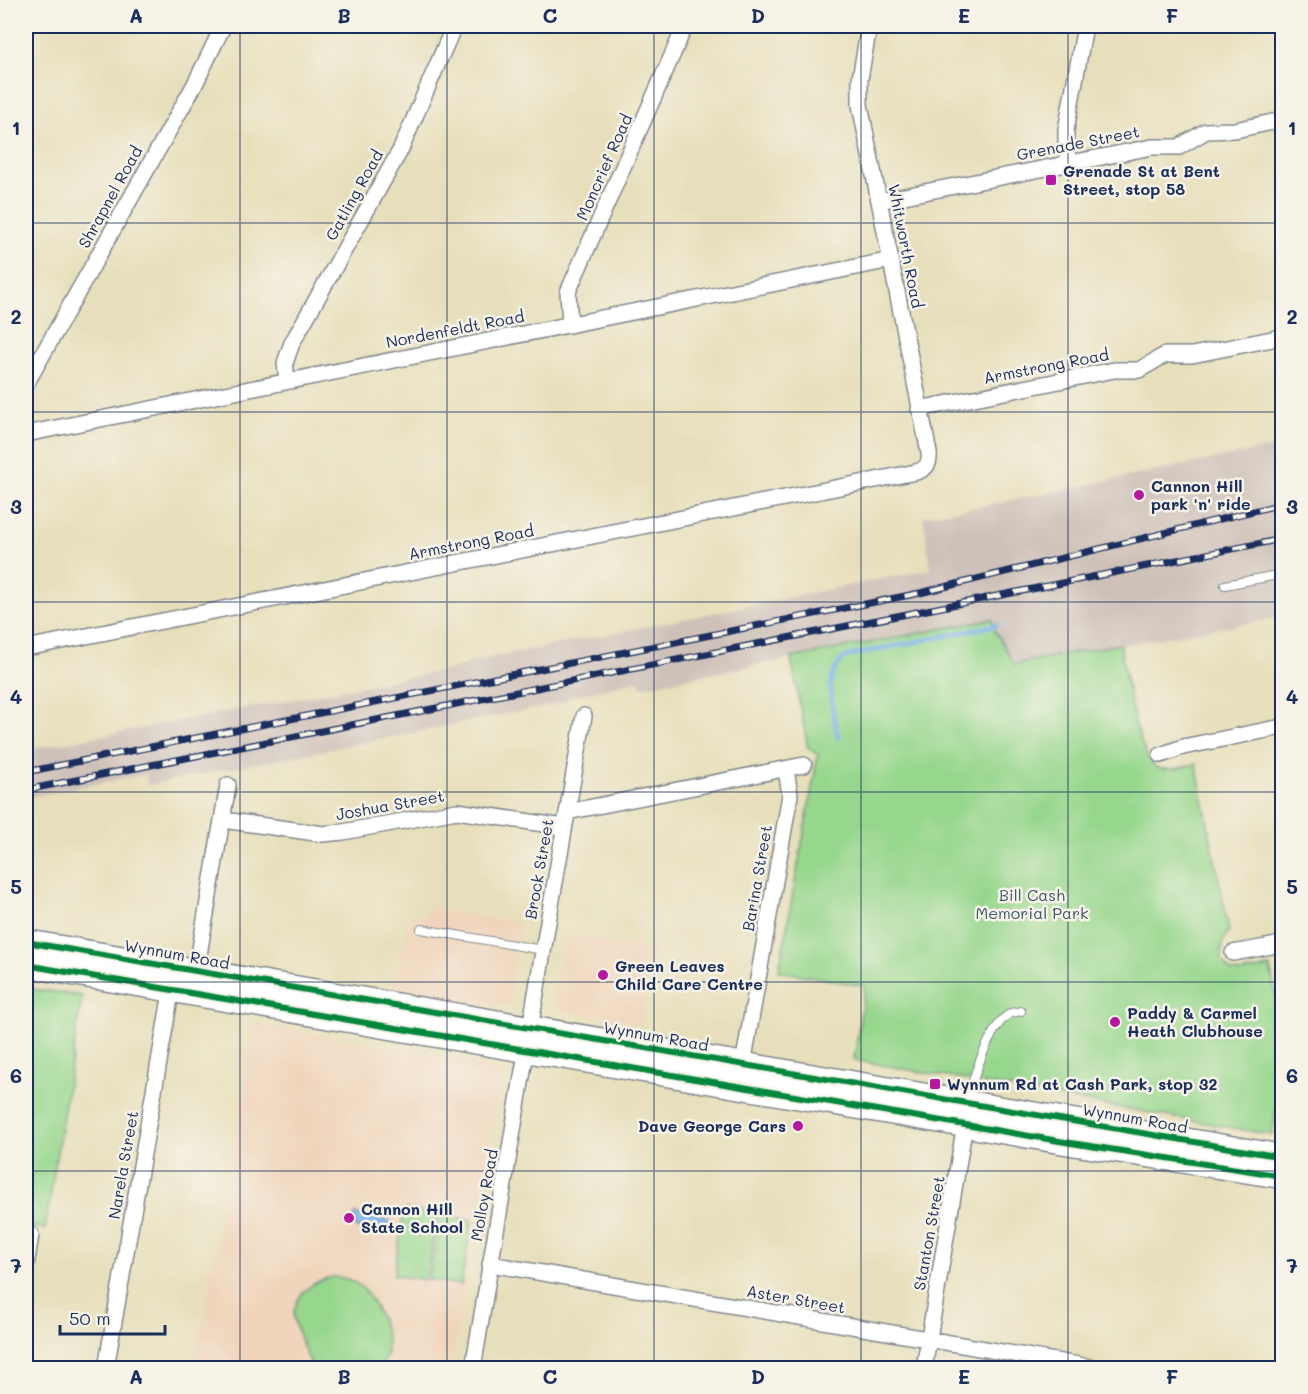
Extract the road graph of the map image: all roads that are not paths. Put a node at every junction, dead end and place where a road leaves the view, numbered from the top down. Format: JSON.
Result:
{"nodes":[{"id":1,"x":223,"y":26,"type":"edge"},
{"id":2,"x":454,"y":26,"type":"edge"},
{"id":3,"x":685,"y":26,"type":"edge"},
{"id":4,"x":869,"y":26,"type":"edge"},
{"id":5,"x":1084,"y":26,"type":"edge"},
{"id":6,"x":1282,"y":120,"type":"edge"},
{"id":7,"x":1069,"y":164,"type":"junction"},
{"id":8,"x":879,"y":201,"type":"junction"},
{"id":9,"x":891,"y":260,"type":"junction"},
{"id":10,"x":570,"y":326,"type":"junction"},
{"id":11,"x":1282,"y":337,"type":"edge"},
{"id":12,"x":287,"y":380,"type":"junction"},
{"id":13,"x":26,"y":384,"type":"edge"},
{"id":14,"x":919,"y":409,"type":"junction"},
{"id":15,"x":26,"y":434,"type":"edge"},
{"id":16,"x":922,"y":470,"type":"joint"},
{"id":17,"x":1282,"y":574,"type":"edge"},
{"id":18,"x":1225,"y":585,"type":"dead end"},
{"id":19,"x":26,"y":648,"type":"edge"},
{"id":20,"x":584,"y":716,"type":"dead end"},
{"id":21,"x":1282,"y":727,"type":"edge"},
{"id":22,"x":1161,"y":755,"type":"dead end"},
{"id":23,"x":804,"y":765,"type":"dead end"},
{"id":24,"x":786,"y":769,"type":"junction"},
{"id":25,"x":228,"y":785,"type":"dead end"},
{"id":26,"x":223,"y":820,"type":"junction"},
{"id":27,"x":565,"y":820,"type":"junction"},
{"id":28,"x":421,"y":929,"type":"dead end"},
{"id":29,"x":26,"y":942,"type":"edge"},
{"id":30,"x":1282,"y":944,"type":"edge"},
{"id":31,"x":543,"y":950,"type":"junction"},
{"id":32,"x":1233,"y":953,"type":"dead end"},
{"id":33,"x":26,"y":965,"type":"edge"},
{"id":34,"x":184,"y":981,"type":"junction"},
{"id":35,"x":1021,"y":1011,"type":"dead end"},
{"id":36,"x":529,"y":1040,"type":"junction"},
{"id":37,"x":742,"y":1065,"type":"junction"},
{"id":38,"x":967,"y":1114,"type":"junction"},
{"id":39,"x":1282,"y":1157,"type":"edge"},
{"id":40,"x":1282,"y":1176,"type":"edge"},
{"id":41,"x":29,"y":1239,"type":"edge"},
{"id":42,"x":490,"y":1264,"type":"junction"},
{"id":43,"x":26,"y":1266,"type":"edge"},
{"id":44,"x":928,"y":1340,"type":"junction"},
{"id":45,"x":106,"y":1368,"type":"edge"},
{"id":46,"x":473,"y":1368,"type":"edge"},
{"id":47,"x":924,"y":1368,"type":"edge"},
{"id":48,"x":1096,"y":1368,"type":"edge"}],
"edges":[{"from":1,"to":13,"type":"street","name":"Shrapnel Road"},
{"from":2,"to":12,"type":"street","name":"Gatling Road"},
{"from":3,"to":10,"type":"street","name":"Moncrief Road"},
{"from":4,"to":8,"type":"street","name":"Whitworth Road"},
{"from":5,"to":7,"type":"street"},
{"from":6,"to":7,"type":"street","name":"Grenade Street"},
{"from":7,"to":8,"type":"street","name":"Grenade Street"},
{"from":8,"to":9,"type":"street","name":"Whitworth Road"},
{"from":9,"to":10,"type":"street","name":"Nordenfeldt Road"},
{"from":9,"to":14,"type":"street","name":"Whitworth Road"},
{"from":10,"to":12,"type":"street","name":"Nordenfeldt Road"},
{"from":11,"to":14,"type":"street","name":"Armstrong Road"},
{"from":12,"to":15,"type":"street","name":"Nordenfeldt Road"},
{"from":14,"to":16,"type":"street","name":"Whitworth Road"},
{"from":16,"to":19,"type":"street","name":"Armstrong Road"},
{"from":17,"to":18,"type":"lane"},
{"from":20,"to":27,"type":"street","name":"Brock Street"},
{"from":21,"to":22,"type":"street"},
{"from":23,"to":24,"type":"street","name":"Joshua Street"},
{"from":24,"to":27,"type":"street","name":"Joshua Street"},
{"from":24,"to":37,"type":"street","name":"Barina Street"},
{"from":25,"to":26,"type":"street","name":"Narela Street"},
{"from":26,"to":27,"type":"street","name":"Joshua Street"},
{"from":26,"to":34,"type":"street","name":"Narela Street"},
{"from":27,"to":31,"type":"street","name":"Brock Street"},
{"from":28,"to":31,"type":"lane"},
{"from":29,"to":34,"type":"main road","name":"Wynnum Road"},
{"from":30,"to":32,"type":"street"},
{"from":31,"to":36,"type":"street","name":"Brock Street"},
{"from":33,"to":34,"type":"main road","name":"Wynnum Road"},
{"from":34,"to":36,"type":"main road","name":"Wynnum Road"},
{"from":34,"to":45,"type":"street","name":"Narela Street"},
{"from":35,"to":38,"type":"lane"},
{"from":36,"to":37,"type":"main road","name":"Wynnum Road"},
{"from":36,"to":38,"type":"main road","name":"Wynnum Road"},
{"from":36,"to":42,"type":"street","name":"Molloy Road"},
{"from":37,"to":38,"type":"main road","name":"Wynnum Road"},
{"from":38,"to":39,"type":"main road","name":"Wynnum Road"},
{"from":38,"to":40,"type":"main road","name":"Wynnum Road"},
{"from":38,"to":44,"type":"street","name":"Stanton Street"},
{"from":41,"to":43,"type":"street"},
{"from":42,"to":44,"type":"street","name":"Aster Street"},
{"from":42,"to":46,"type":"street","name":"Molloy Road"},
{"from":44,"to":47,"type":"street","name":"Stanton Street"},
{"from":44,"to":48,"type":"street","name":"Aster Street"}]}
